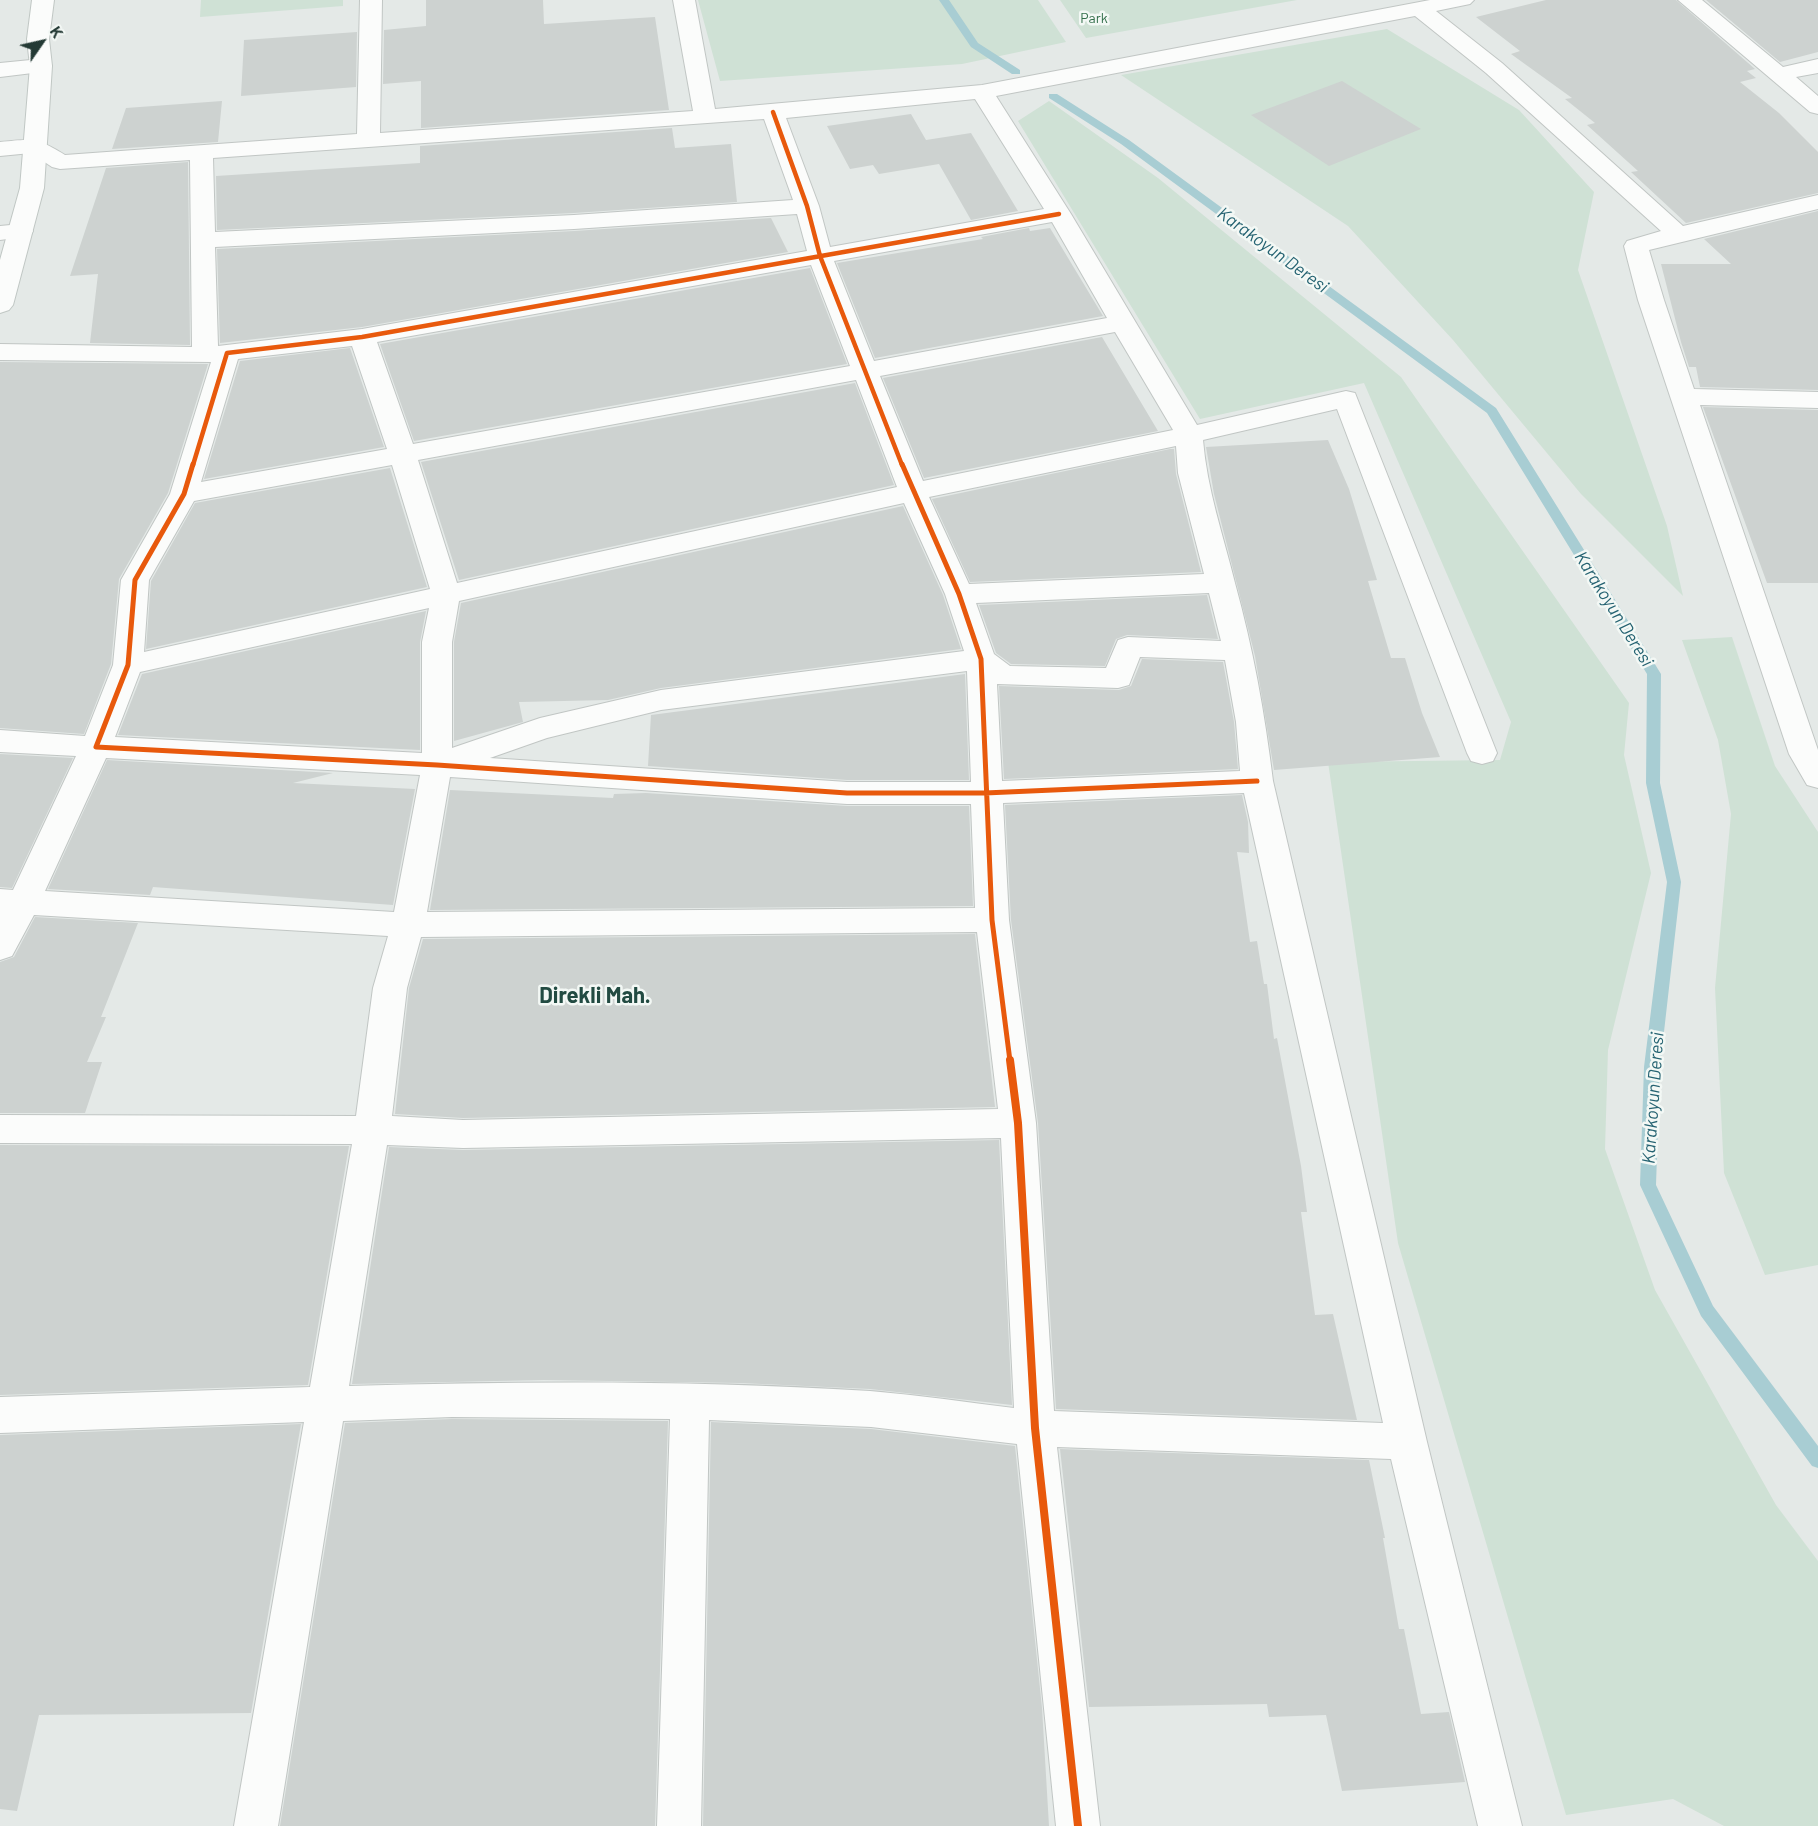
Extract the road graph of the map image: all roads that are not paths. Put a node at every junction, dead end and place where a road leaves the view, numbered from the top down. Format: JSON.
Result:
{"nodes":[{"id":1,"x":43,"y":0,"type":"edge"},
{"id":2,"x":371,"y":0,"type":"edge"},
{"id":3,"x":684,"y":0,"type":"edge"},
{"id":4,"x":1689,"y":0,"type":"edge"},
{"id":5,"x":1441,"y":3,"type":"edge"},
{"id":6,"x":41,"y":66,"type":"junction"},
{"id":7,"x":1818,"y":66,"type":"edge"},
{"id":8,"x":0,"y":70,"type":"edge"},
{"id":9,"x":1781,"y":74,"type":"junction"},
{"id":10,"x":982,"y":92,"type":"junction"},
{"id":11,"x":1818,"y":107,"type":"edge"},
{"id":12,"x":773,"y":112,"type":"junction"},
{"id":13,"x":705,"y":116,"type":"junction"},
{"id":14,"x":368,"y":141,"type":"junction"},
{"id":15,"x":34,"y":146,"type":"junction"},
{"id":16,"x":0,"y":150,"type":"edge"},
{"id":17,"x":201,"y":153,"type":"junction"},
{"id":18,"x":1818,"y":202,"type":"edge"},
{"id":19,"x":807,"y":206,"type":"junction"},
{"id":20,"x":1059,"y":214,"type":"junction"},
{"id":21,"x":11,"y":232,"type":"edge"},
{"id":22,"x":1678,"y":234,"type":"junction"},
{"id":23,"x":202,"y":240,"type":"junction"},
{"id":24,"x":820,"y":256,"type":"junction"},
{"id":25,"x":0,"y":305,"type":"edge"},
{"id":26,"x":1121,"y":323,"type":"junction"},
{"id":27,"x":362,"y":337,"type":"junction"},
{"id":28,"x":0,"y":352,"type":"edge"},
{"id":29,"x":216,"y":354,"type":"junction"},
{"id":30,"x":865,"y":372,"type":"junction"},
{"id":31,"x":1684,"y":397,"type":"junction"},
{"id":32,"x":1818,"y":400,"type":"edge"},
{"id":33,"x":1189,"y":435,"type":"junction"},
{"id":34,"x":402,"y":455,"type":"junction"},
{"id":35,"x":913,"y":492,"type":"junction"},
{"id":36,"x":184,"y":494,"type":"junction"},
{"id":37,"x":1221,"y":583,"type":"junction"},
{"id":38,"x":959,"y":594,"type":"junction"},
{"id":39,"x":446,"y":595,"type":"junction"},
{"id":40,"x":1238,"y":651,"type":"junction"},
{"id":41,"x":981,"y":659,"type":"junction"},
{"id":42,"x":128,"y":665,"type":"junction"},
{"id":43,"x":0,"y":741,"type":"edge"},
{"id":44,"x":96,"y":747,"type":"junction"},
{"id":45,"x":1482,"y":753,"type":"dead end"},
{"id":46,"x":437,"y":765,"type":"junction"},
{"id":47,"x":1818,"y":777,"type":"edge"},
{"id":48,"x":1257,"y":781,"type":"junction"},
{"id":49,"x":985,"y":793,"type":"junction"},
{"id":50,"x":12,"y":901,"type":"edge"},
{"id":51,"x":992,"y":920,"type":"junction"},
{"id":52,"x":408,"y":925,"type":"junction"},
{"id":53,"x":0,"y":947,"type":"edge"},
{"id":54,"x":1018,"y":1123,"type":"junction"},
{"id":55,"x":0,"y":1129,"type":"edge"},
{"id":56,"x":372,"y":1130,"type":"junction"},
{"id":57,"x":690,"y":1402,"type":"junction"},
{"id":58,"x":327,"y":1405,"type":"junction"},
{"id":59,"x":0,"y":1415,"type":"edge"},
{"id":60,"x":1035,"y":1428,"type":"junction"},
{"id":61,"x":1407,"y":1442,"type":"junction"},
{"id":62,"x":256,"y":1826,"type":"edge"},
{"id":63,"x":679,"y":1826,"type":"edge"},
{"id":64,"x":1078,"y":1826,"type":"edge"},
{"id":65,"x":1500,"y":1826,"type":"edge"}],
"edges":[{"from":1,"to":6,"type":"street"},
{"from":2,"to":14,"type":"street"},
{"from":3,"to":13,"type":"street"},
{"from":4,"to":9,"type":"street"},
{"from":5,"to":10,"type":"street"},
{"from":5,"to":22,"type":"street"},
{"from":6,"to":8,"type":"street"},
{"from":6,"to":15,"type":"street"},
{"from":7,"to":9,"type":"street"},
{"from":9,"to":11,"type":"street"},
{"from":10,"to":12,"type":"street"},
{"from":10,"to":20,"type":"street"},
{"from":12,"to":13,"type":"street"},
{"from":12,"to":19,"type":"street"},
{"from":13,"to":14,"type":"street"},
{"from":14,"to":17,"type":"street"},
{"from":15,"to":16,"type":"street"},
{"from":15,"to":17,"type":"street"},
{"from":15,"to":21,"type":"street"},
{"from":17,"to":23,"type":"street"},
{"from":18,"to":22,"type":"street"},
{"from":19,"to":23,"type":"street"},
{"from":19,"to":24,"type":"street"},
{"from":20,"to":24,"type":"street"},
{"from":20,"to":26,"type":"street"},
{"from":21,"to":25,"type":"street"},
{"from":22,"to":31,"type":"street"},
{"from":23,"to":29,"type":"street"},
{"from":24,"to":27,"type":"street"},
{"from":24,"to":30,"type":"street"},
{"from":26,"to":30,"type":"street"},
{"from":26,"to":33,"type":"street"},
{"from":27,"to":29,"type":"street"},
{"from":27,"to":34,"type":"street"},
{"from":28,"to":29,"type":"street"},
{"from":29,"to":36,"type":"street"},
{"from":30,"to":34,"type":"street"},
{"from":30,"to":35,"type":"street"},
{"from":31,"to":32,"type":"street"},
{"from":31,"to":47,"type":"street"},
{"from":33,"to":35,"type":"street"},
{"from":33,"to":37,"type":"street"},
{"from":33,"to":45,"type":"street"},
{"from":34,"to":36,"type":"street"},
{"from":34,"to":39,"type":"street"},
{"from":35,"to":38,"type":"street"},
{"from":35,"to":39,"type":"street"},
{"from":36,"to":42,"type":"street"},
{"from":37,"to":38,"type":"street"},
{"from":37,"to":40,"type":"street"},
{"from":38,"to":41,"type":"street"},
{"from":39,"to":42,"type":"street"},
{"from":39,"to":46,"type":"street"},
{"from":40,"to":41,"type":"street"},
{"from":40,"to":48,"type":"street"},
{"from":41,"to":46,"type":"street"},
{"from":41,"to":49,"type":"street"},
{"from":42,"to":44,"type":"street"},
{"from":43,"to":44,"type":"street"},
{"from":44,"to":46,"type":"street"},
{"from":44,"to":50,"type":"street"},
{"from":46,"to":49,"type":"street"},
{"from":46,"to":52,"type":"street"},
{"from":48,"to":49,"type":"street"},
{"from":48,"to":61,"type":"street"},
{"from":49,"to":51,"type":"street"},
{"from":50,"to":52,"type":"street"},
{"from":50,"to":53,"type":"street"},
{"from":51,"to":52,"type":"street"},
{"from":51,"to":54,"type":"street"},
{"from":52,"to":56,"type":"street"},
{"from":54,"to":56,"type":"street"},
{"from":54,"to":60,"type":"street"},
{"from":55,"to":56,"type":"street"},
{"from":56,"to":58,"type":"street"},
{"from":57,"to":58,"type":"street"},
{"from":57,"to":60,"type":"street"},
{"from":57,"to":63,"type":"street"},
{"from":58,"to":59,"type":"street"},
{"from":58,"to":62,"type":"street"},
{"from":60,"to":61,"type":"street"},
{"from":60,"to":64,"type":"street"},
{"from":61,"to":65,"type":"street"}]}
